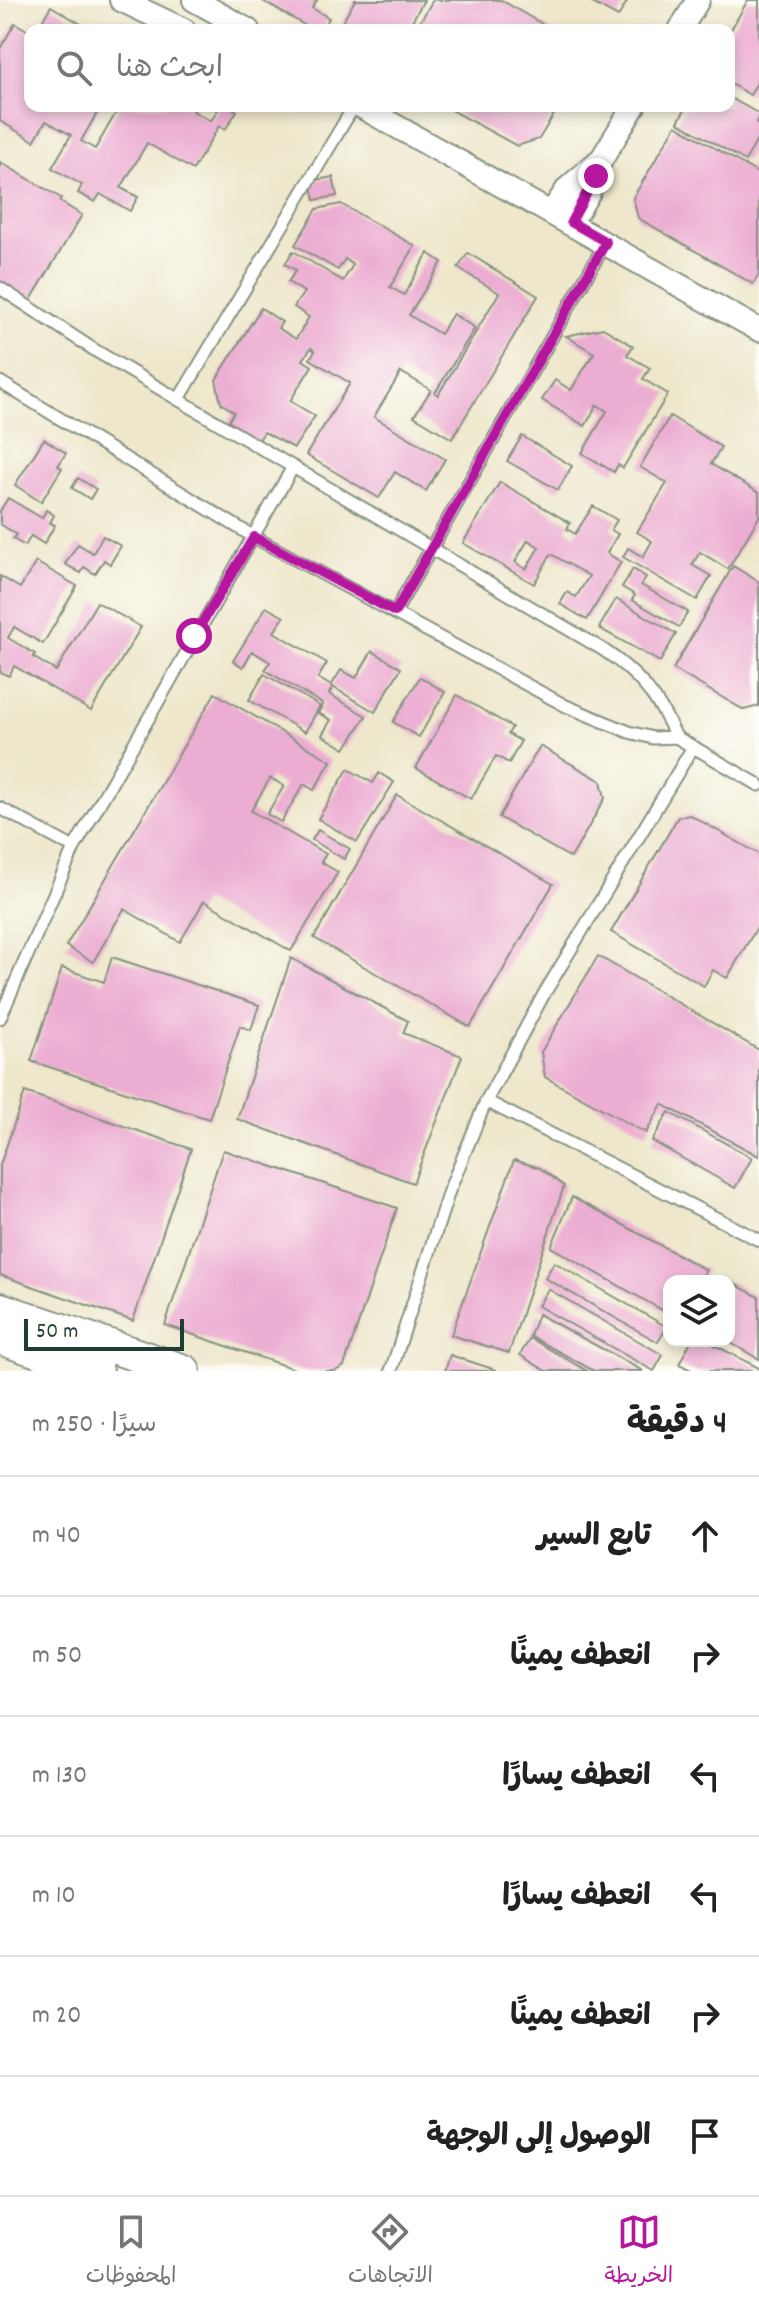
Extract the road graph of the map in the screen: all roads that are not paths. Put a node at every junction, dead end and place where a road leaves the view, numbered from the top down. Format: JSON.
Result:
{"nodes":[{"id":1,"x":121,"y":0,"type":"edge"},
{"id":2,"x":194,"y":0,"type":"edge"},
{"id":3,"x":698,"y":0,"type":"edge"},
{"id":4,"x":171,"y":24,"type":"edge"},
{"id":5,"x":237,"y":24,"type":"edge"},
{"id":6,"x":684,"y":24,"type":"edge"},
{"id":7,"x":353,"y":112,"type":"edge"},
{"id":8,"x":368,"y":112,"type":"edge"},
{"id":9,"x":630,"y":112,"type":"edge"},
{"id":10,"x":562,"y":217,"type":"junction"},
{"id":11,"x":606,"y":242,"type":"junction"},
{"id":12,"x":0,"y":288,"type":"edge"},
{"id":13,"x":759,"y":330,"type":"edge"},
{"id":14,"x":0,"y":382,"type":"edge"},
{"id":15,"x":179,"y":399,"type":"junction"},
{"id":16,"x":293,"y":467,"type":"junction"},
{"id":17,"x":254,"y":537,"type":"junction"},
{"id":18,"x":433,"y":549,"type":"junction"},
{"id":19,"x":395,"y":612,"type":"junction"},
{"id":20,"x":676,"y":737,"type":"junction"},
{"id":21,"x":693,"y":747,"type":"junction"},
{"id":22,"x":758,"y":783,"type":"edge"},
{"id":23,"x":0,"y":808,"type":"edge"},
{"id":24,"x":74,"y":848,"type":"junction"},
{"id":25,"x":0,"y":1018,"type":"edge"},
{"id":26,"x":486,"y":1101,"type":"junction"},
{"id":27,"x":759,"y":1240,"type":"edge"},
{"id":28,"x":0,"y":1309,"type":"edge"},
{"id":29,"x":0,"y":1338,"type":"edge"},
{"id":30,"x":97,"y":1371,"type":"edge"},
{"id":31,"x":184,"y":1371,"type":"edge"},
{"id":32,"x":391,"y":1371,"type":"edge"}],
"edges":[{"from":1,"to":4,"type":"street"},
{"from":2,"to":5,"type":"street"},
{"from":3,"to":6,"type":"street"},
{"from":7,"to":15,"type":"lane"},
{"from":8,"to":10,"type":"street"},
{"from":9,"to":10,"type":"street"},
{"from":10,"to":11,"type":"street"},
{"from":11,"to":13,"type":"street"},
{"from":11,"to":18,"type":"lane"},
{"from":12,"to":15,"type":"lane"},
{"from":14,"to":17,"type":"lane"},
{"from":15,"to":16,"type":"lane"},
{"from":16,"to":17,"type":"lane"},
{"from":16,"to":18,"type":"lane"},
{"from":17,"to":19,"type":"lane"},
{"from":17,"to":24,"type":"lane"},
{"from":18,"to":19,"type":"lane"},
{"from":18,"to":20,"type":"lane"},
{"from":19,"to":20,"type":"lane"},
{"from":20,"to":21,"type":"lane"},
{"from":21,"to":22,"type":"lane"},
{"from":21,"to":26,"type":"lane"},
{"from":23,"to":24,"type":"lane"},
{"from":24,"to":25,"type":"lane"},
{"from":26,"to":27,"type":"lane"},
{"from":26,"to":32,"type":"lane"},
{"from":28,"to":31,"type":"main road"},
{"from":29,"to":30,"type":"main road"}]}
